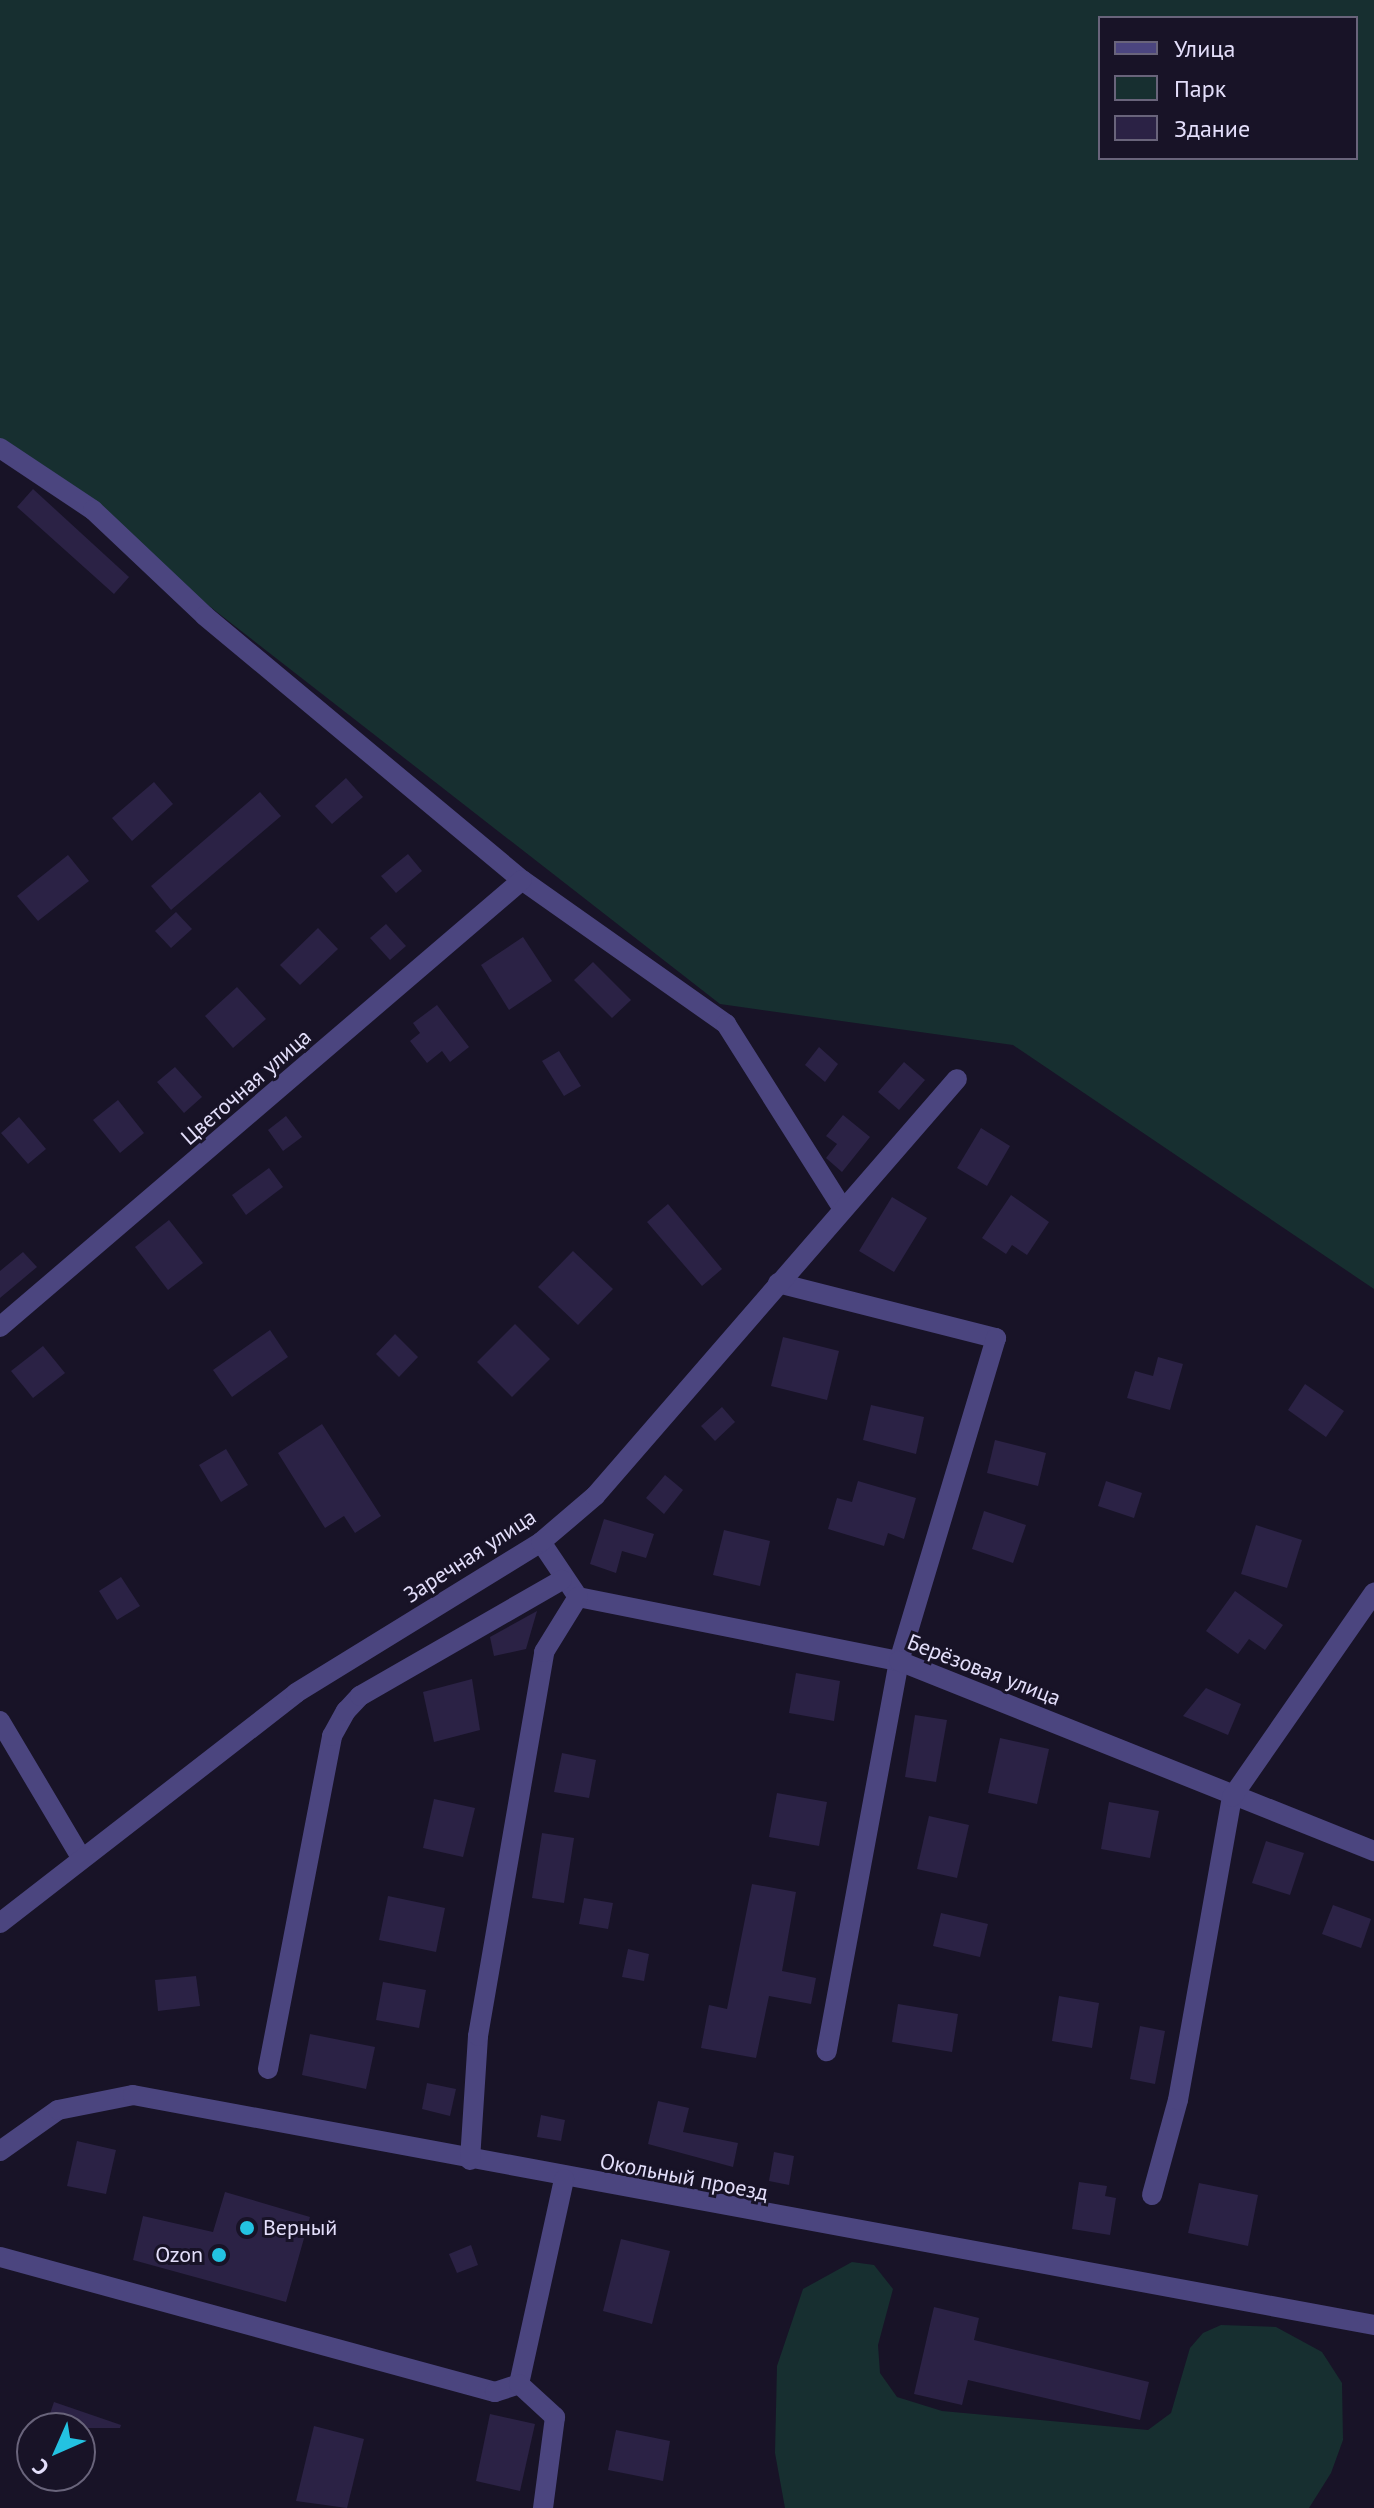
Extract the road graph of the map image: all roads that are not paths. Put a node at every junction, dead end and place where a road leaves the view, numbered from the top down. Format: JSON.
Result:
{"nodes":[{"id":1,"x":0,"y":448,"type":"edge"},
{"id":2,"x":522,"y":880,"type":"junction"},
{"id":3,"x":957,"y":1079,"type":"dead end"},
{"id":4,"x":841,"y":1206,"type":"junction"},
{"id":5,"x":778,"y":1283,"type":"junction"},
{"id":6,"x":0,"y":1327,"type":"edge"},
{"id":7,"x":541,"y":1542,"type":"junction"},
{"id":8,"x":562,"y":1580,"type":"junction"},
{"id":9,"x":1374,"y":1593,"type":"edge"},
{"id":10,"x":578,"y":1597,"type":"junction"},
{"id":11,"x":899,"y":1661,"type":"junction"},
{"id":12,"x":0,"y":1721,"type":"edge"},
{"id":13,"x":1232,"y":1797,"type":"junction"},
{"id":14,"x":1374,"y":1851,"type":"edge"},
{"id":15,"x":80,"y":1856,"type":"junction"},
{"id":16,"x":0,"y":1923,"type":"edge"},
{"id":17,"x":827,"y":2051,"type":"dead end"},
{"id":18,"x":268,"y":2069,"type":"dead end"},
{"id":19,"x":0,"y":2151,"type":"edge"},
{"id":20,"x":470,"y":2160,"type":"junction"},
{"id":21,"x":564,"y":2179,"type":"junction"},
{"id":22,"x":1152,"y":2195,"type":"dead end"},
{"id":23,"x":0,"y":2257,"type":"edge"},
{"id":24,"x":1374,"y":2325,"type":"edge"},
{"id":25,"x":519,"y":2384,"type":"junction"},
{"id":26,"x":543,"y":2508,"type":"edge"}],
"edges":[{"from":1,"to":2,"type":"street"},
{"from":2,"to":4,"type":"street"},
{"from":2,"to":6,"type":"street","name":"Цветочная улица"},
{"from":3,"to":4,"type":"street","name":"Заречная улица"},
{"from":4,"to":5,"type":"street","name":"Заречная улица"},
{"from":5,"to":7,"type":"street","name":"Заречная улица"},
{"from":5,"to":11,"type":"street"},
{"from":7,"to":8,"type":"street"},
{"from":7,"to":15,"type":"street","name":"Заречная улица"},
{"from":8,"to":10,"type":"street"},
{"from":8,"to":18,"type":"street"},
{"from":9,"to":13,"type":"street"},
{"from":10,"to":11,"type":"street","name":"Берёзовая улица"},
{"from":10,"to":20,"type":"street"},
{"from":11,"to":13,"type":"street","name":"Берёзовая улица"},
{"from":11,"to":17,"type":"street"},
{"from":12,"to":15,"type":"street"},
{"from":13,"to":14,"type":"street","name":"Берёзовая улица"},
{"from":13,"to":22,"type":"street"},
{"from":15,"to":16,"type":"street","name":"Заречная улица"},
{"from":19,"to":20,"type":"street","name":"Окольный проезд"},
{"from":20,"to":21,"type":"street","name":"Окольный проезд"},
{"from":21,"to":24,"type":"street","name":"Окольный проезд"},
{"from":21,"to":25,"type":"street"},
{"from":23,"to":25,"type":"street"},
{"from":25,"to":26,"type":"street"}]}
